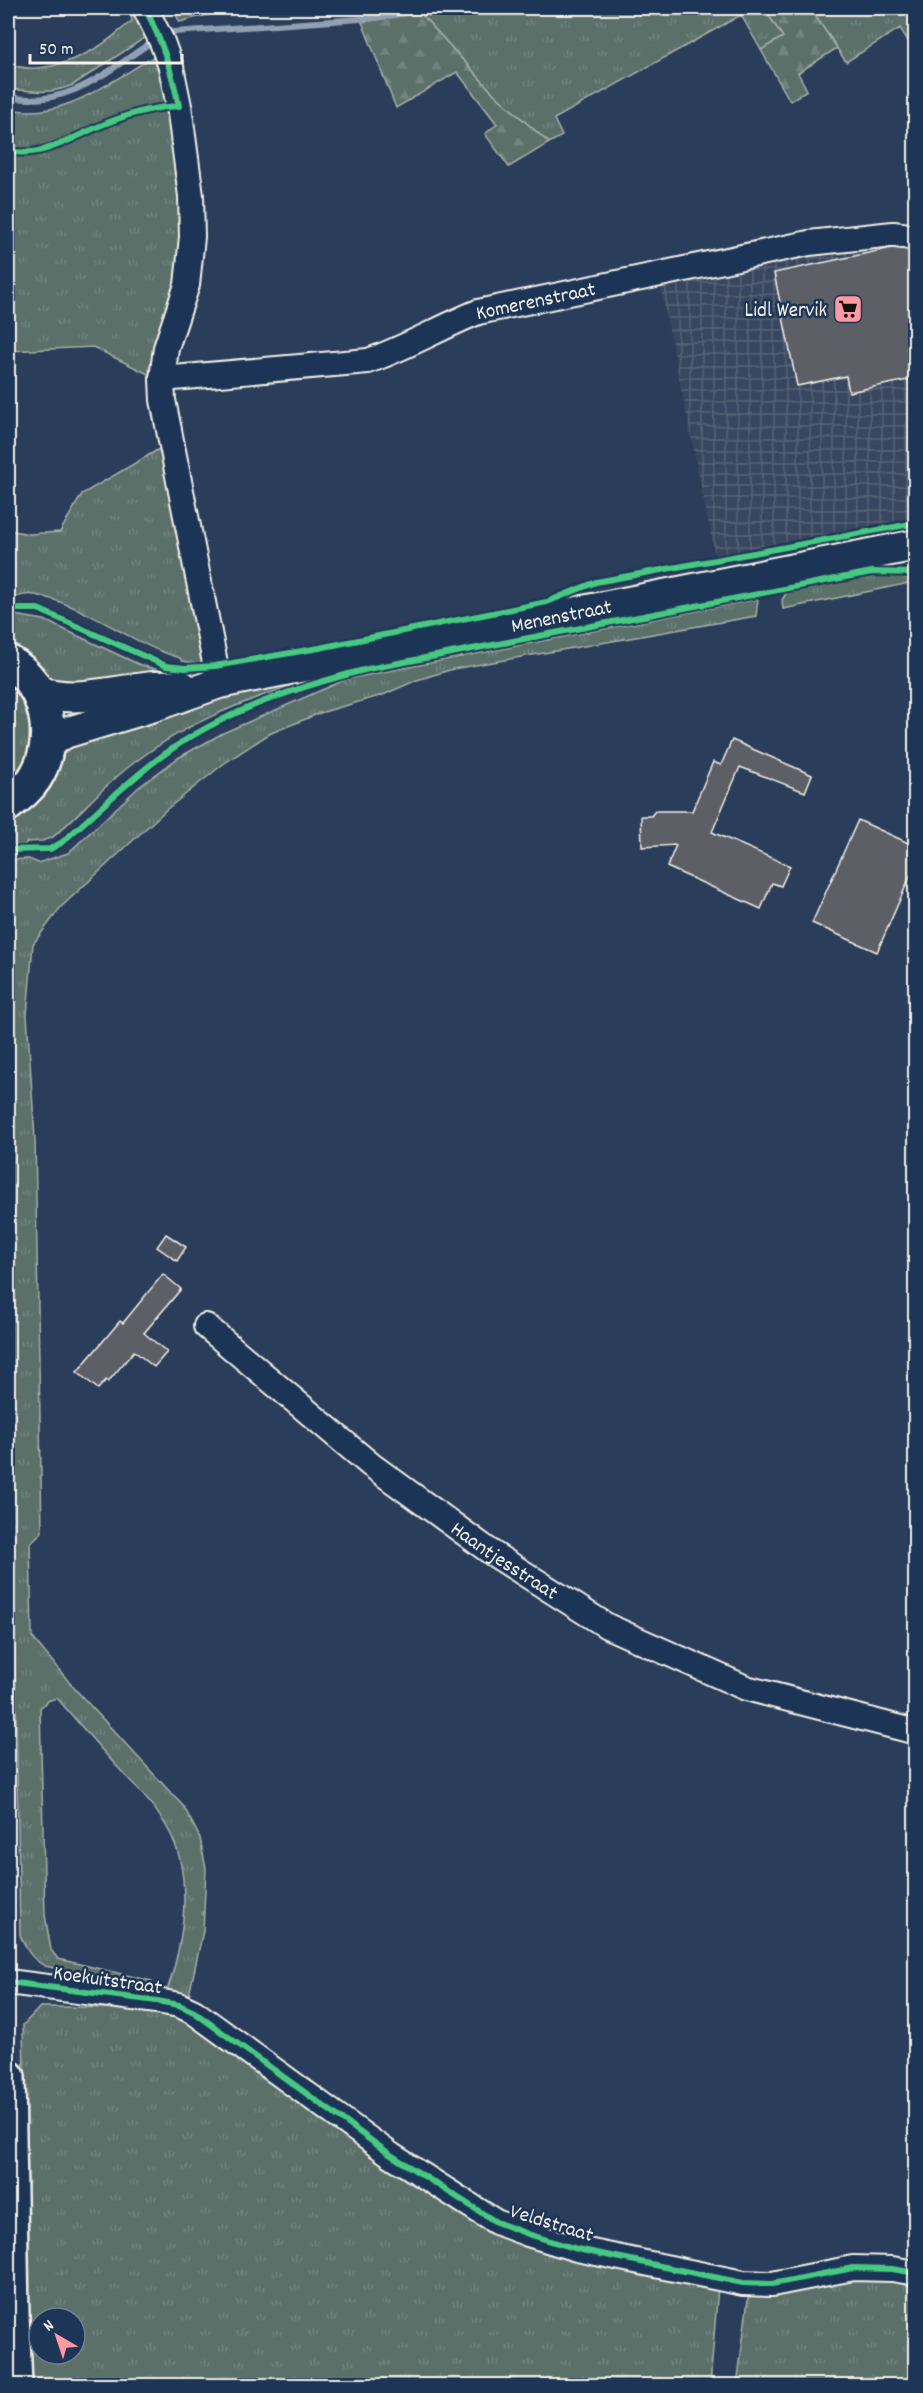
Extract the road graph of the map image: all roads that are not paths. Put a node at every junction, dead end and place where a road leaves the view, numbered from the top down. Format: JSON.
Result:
{"nodes":[{"id":1,"x":145,"y":8,"type":"edge"},
{"id":2,"x":915,"y":237,"type":"edge"},
{"id":3,"x":162,"y":379,"type":"junction"},
{"id":4,"x":915,"y":545,"type":"edge"},
{"id":5,"x":8,"y":662,"type":"edge"},
{"id":6,"x":215,"y":685,"type":"junction"},
{"id":7,"x":36,"y":691,"type":"junction"},
{"id":8,"x":47,"y":744,"type":"junction"},
{"id":9,"x":8,"y":804,"type":"edge"},
{"id":10,"x":206,"y":1326,"type":"dead end"},
{"id":11,"x":915,"y":1732,"type":"edge"},
{"id":12,"x":8,"y":1982,"type":"edge"},
{"id":13,"x":231,"y":2038,"type":"joint"},
{"id":14,"x":8,"y":2077,"type":"edge"},
{"id":15,"x":915,"y":2273,"type":"edge"},
{"id":16,"x":12,"y":2315,"type":"junction"},
{"id":17,"x":8,"y":2380,"type":"edge"},
{"id":18,"x":15,"y":2385,"type":"edge"}],
"edges":[{"from":1,"to":3,"type":"street"},
{"from":2,"to":3,"type":"street","name":"Komerenstraat"},
{"from":3,"to":6,"type":"street"},
{"from":4,"to":6,"type":"street","name":"Menenstraat"},
{"from":5,"to":7,"type":"main road"},
{"from":6,"to":7,"type":"street","name":"Menenstraat"},
{"from":6,"to":8,"type":"street","name":"Menenstraat"},
{"from":7,"to":8,"type":"main road"},
{"from":8,"to":9,"type":"main road"},
{"from":10,"to":11,"type":"street","name":"Haantjesstraat"},
{"from":12,"to":13,"type":"street","name":"Koekuitstraat"},
{"from":13,"to":15,"type":"street","name":"Veldstraat"},
{"from":14,"to":16,"type":"main road"},
{"from":16,"to":17,"type":"main road"},
{"from":16,"to":18,"type":"main road"}]}
